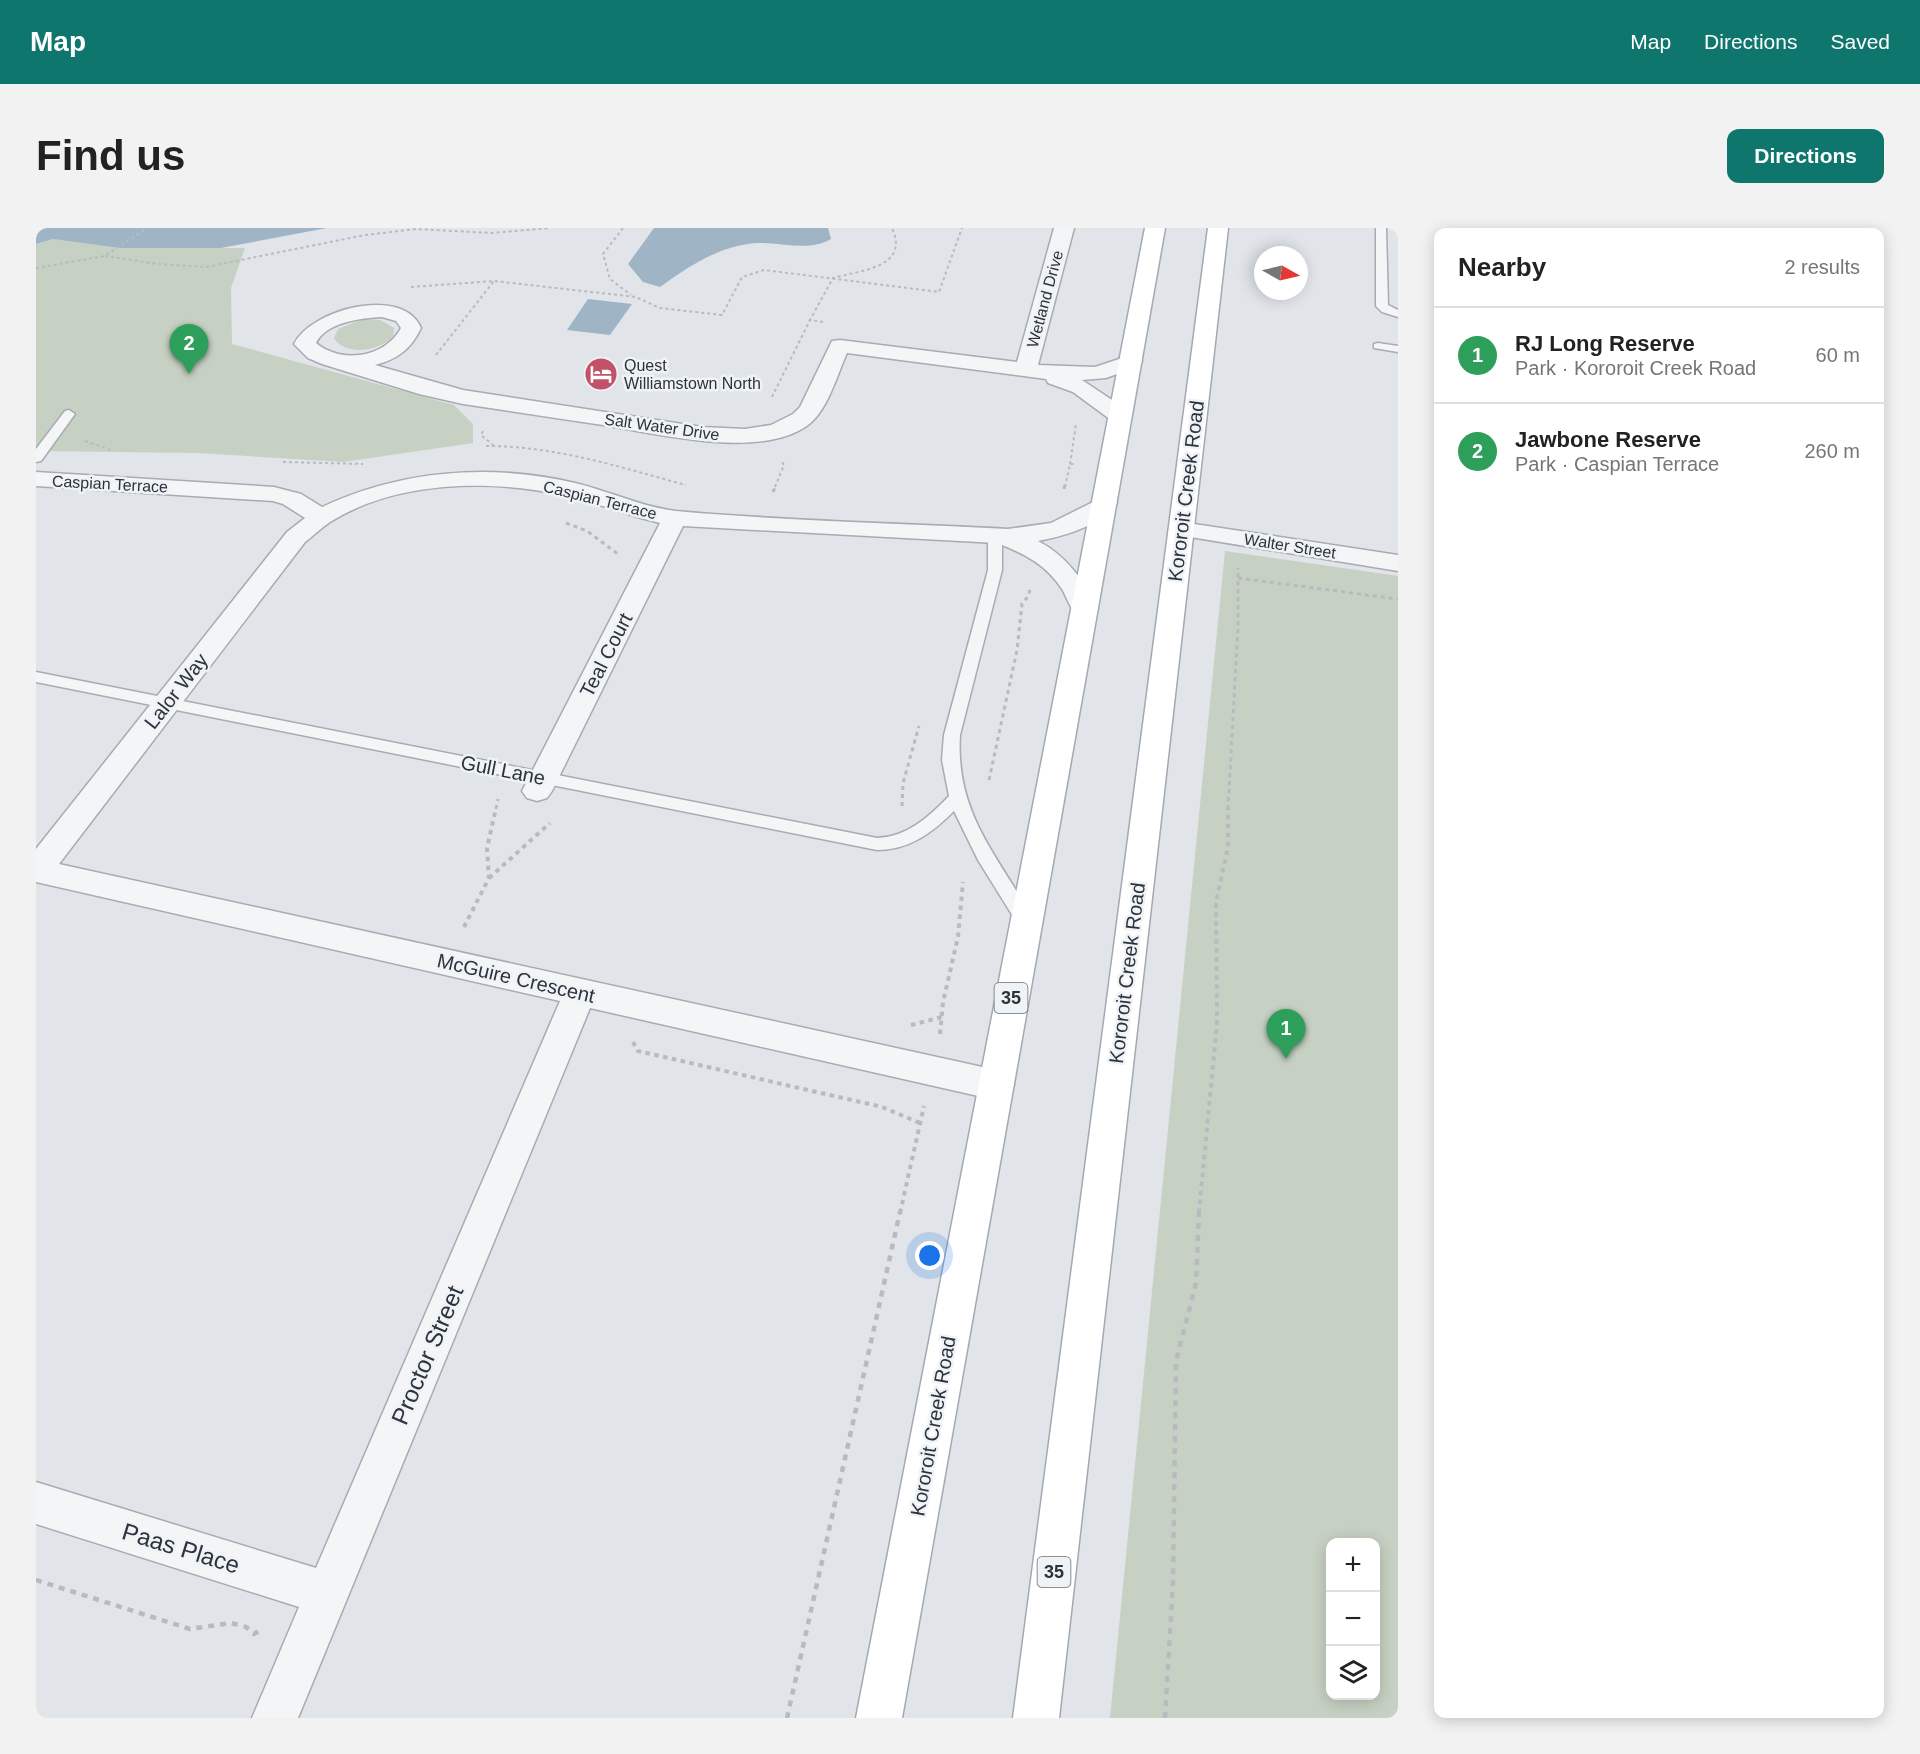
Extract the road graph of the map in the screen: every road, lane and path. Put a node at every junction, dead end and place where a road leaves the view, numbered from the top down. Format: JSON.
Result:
{"nodes":[{"id":1,"x":147,"y":228,"type":"edge"},
{"id":2,"x":549,"y":228,"type":"edge"},
{"id":3,"x":622,"y":228,"type":"edge"},
{"id":4,"x":892,"y":228,"type":"edge"},
{"id":5,"x":962,"y":228,"type":"edge"},
{"id":6,"x":1064,"y":228,"type":"edge"},
{"id":7,"x":1155,"y":228,"type":"edge"},
{"id":8,"x":1218,"y":228,"type":"edge"},
{"id":9,"x":1381,"y":228,"type":"edge"},
{"id":10,"x":105,"y":256,"type":"junction"},
{"id":11,"x":36,"y":268,"type":"edge"},
{"id":12,"x":833,"y":278,"type":"junction"},
{"id":13,"x":494,"y":281,"type":"junction"},
{"id":14,"x":409,"y":287,"type":"dead end"},
{"id":15,"x":636,"y":297,"type":"junction"},
{"id":16,"x":1398,"y":314,"type":"edge"},
{"id":17,"x":810,"y":320,"type":"junction"},
{"id":18,"x":831,"y":323,"type":"dead end"},
{"id":19,"x":401,"y":344,"type":"junction"},
{"id":20,"x":1378,"y":346,"type":"dead end"},
{"id":21,"x":1398,"y":349,"type":"edge"},
{"id":22,"x":329,"y":357,"type":"junction"},
{"id":23,"x":1131,"y":361,"type":"junction"},
{"id":24,"x":1025,"y":370,"type":"junction"},
{"id":25,"x":406,"y":383,"type":"junction"},
{"id":26,"x":770,"y":401,"type":"dead end"},
{"id":27,"x":69,"y":414,"type":"dead end"},
{"id":28,"x":1119,"y":415,"type":"junction"},
{"id":29,"x":36,"y":458,"type":"edge"},
{"id":30,"x":36,"y":479,"type":"edge"},
{"id":31,"x":1105,"y":503,"type":"junction"},
{"id":32,"x":321,"y":517,"type":"junction"},
{"id":33,"x":675,"y":518,"type":"junction"},
{"id":34,"x":565,"y":523,"type":"dead end"},
{"id":35,"x":1181,"y":529,"type":"junction"},
{"id":36,"x":995,"y":536,"type":"junction"},
{"id":37,"x":1234,"y":537,"type":"junction"},
{"id":38,"x":1037,"y":551,"type":"junction"},
{"id":39,"x":654,"y":562,"type":"junction"},
{"id":40,"x":1398,"y":563,"type":"edge"},
{"id":41,"x":1238,"y":578,"type":"junction"},
{"id":42,"x":1398,"y":599,"type":"edge"},
{"id":43,"x":1085,"y":609,"type":"junction"},
{"id":44,"x":36,"y":676,"type":"edge"},
{"id":45,"x":167,"y":703,"type":"junction"},
{"id":46,"x":540,"y":784,"type":"junction"},
{"id":47,"x":956,"y":798,"type":"junction"},
{"id":48,"x":972,"y":832,"type":"junction"},
{"id":49,"x":37,"y":870,"type":"edge"},
{"id":50,"x":1025,"y":921,"type":"junction"},
{"id":51,"x":574,"y":1006,"type":"junction"},
{"id":52,"x":933,"y":1071,"type":"junction"},
{"id":53,"x":996,"y":1085,"type":"junction"},
{"id":54,"x":920,"y":1123,"type":"junction"},
{"id":55,"x":36,"y":1503,"type":"edge"},
{"id":56,"x":326,"y":1593,"type":"junction"},
{"id":57,"x":275,"y":1718,"type":"edge"},
{"id":58,"x":787,"y":1718,"type":"edge"},
{"id":59,"x":879,"y":1718,"type":"edge"},
{"id":60,"x":1036,"y":1718,"type":"edge"},
{"id":61,"x":1164,"y":1718,"type":"edge"}],
"edges":[{"from":1,"to":10,"type":"path"},
{"from":2,"to":10,"type":"path"},
{"from":3,"to":15,"type":"path"},
{"from":4,"to":12,"type":"path"},
{"from":5,"to":12,"type":"path"},
{"from":6,"to":24,"type":"street","name":"Wetland Drive"},
{"from":7,"to":23,"type":"main road","name":"Kororoit Creek Road","number":"35"},
{"from":8,"to":35,"type":"main road","name":"Kororoit Creek Road","number":"35"},
{"from":9,"to":16,"type":"lane"},
{"from":10,"to":11,"type":"path"},
{"from":12,"to":15,"type":"path"},
{"from":12,"to":17,"type":"path"},
{"from":13,"to":14,"type":"path"},
{"from":13,"to":15,"type":"path"},
{"from":13,"to":25,"type":"path"},
{"from":17,"to":18,"type":"path"},
{"from":17,"to":26,"type":"path"},
{"from":19,"to":22,"type":"street"},
{"from":19,"to":22,"type":"street"},
{"from":19,"to":25,"type":"street"},
{"from":20,"to":21,"type":"lane"},
{"from":22,"to":25,"type":"street","name":"Salt Water Drive"},
{"from":23,"to":24,"type":"street","name":"Salt Water Drive"},
{"from":23,"to":28,"type":"main road","name":"Kororoit Creek Road","number":"35"},
{"from":24,"to":25,"type":"street","name":"Salt Water Drive"},
{"from":24,"to":28,"type":"street","name":"Salt Water Drive"},
{"from":27,"to":29,"type":"lane"},
{"from":28,"to":31,"type":"main road","name":"Kororoit Creek Road","number":"35"},
{"from":30,"to":32,"type":"street","name":"Caspian Terrace"},
{"from":31,"to":36,"type":"street","name":"Caspian Terrace"},
{"from":31,"to":43,"type":"main road","name":"Kororoit Creek Road","number":"35"},
{"from":32,"to":33,"type":"street","name":"Caspian Terrace"},
{"from":32,"to":45,"type":"street","name":"Lalor Way"},
{"from":33,"to":36,"type":"street","name":"Caspian Terrace"},
{"from":33,"to":39,"type":"street","name":"Teal Court"},
{"from":34,"to":39,"type":"path"},
{"from":35,"to":37,"type":"street","name":"Walter Street"},
{"from":35,"to":60,"type":"main road","name":"Kororoit Creek Road","number":"35"},
{"from":36,"to":38,"type":"street","name":"Caspian Terrace"},
{"from":36,"to":47,"type":"lane"},
{"from":37,"to":40,"type":"street","name":"Walter Street"},
{"from":37,"to":41,"type":"path"},
{"from":38,"to":43,"type":"street","name":"Caspian Terrace"},
{"from":38,"to":48,"type":"path"},
{"from":39,"to":46,"type":"street","name":"Teal Court"},
{"from":41,"to":42,"type":"path"},
{"from":41,"to":61,"type":"path"},
{"from":43,"to":50,"type":"main road","name":"Kororoit Creek Road","number":"35"},
{"from":44,"to":45,"type":"lane","name":"Gull Lane"},
{"from":45,"to":46,"type":"lane","name":"Gull Lane"},
{"from":45,"to":49,"type":"street","name":"Lalor Way"},
{"from":46,"to":47,"type":"lane","name":"Gull Lane"},
{"from":47,"to":48,"type":"lane"},
{"from":48,"to":50,"type":"lane"},
{"from":48,"to":52,"type":"path"},
{"from":49,"to":51,"type":"street","name":"McGuire Crescent"},
{"from":50,"to":53,"type":"main road","name":"Kororoit Creek Road","number":"35"},
{"from":51,"to":52,"type":"street","name":"McGuire Crescent"},
{"from":51,"to":54,"type":"path"},
{"from":51,"to":56,"type":"street","name":"Proctor Street"},
{"from":52,"to":53,"type":"street","name":"McGuire Crescent"},
{"from":52,"to":54,"type":"path"},
{"from":53,"to":59,"type":"main road","name":"Kororoit Creek Road","number":"35"},
{"from":54,"to":58,"type":"path"},
{"from":55,"to":56,"type":"street","name":"Paas Place"},
{"from":56,"to":57,"type":"street","name":"Proctor Street"}]}
